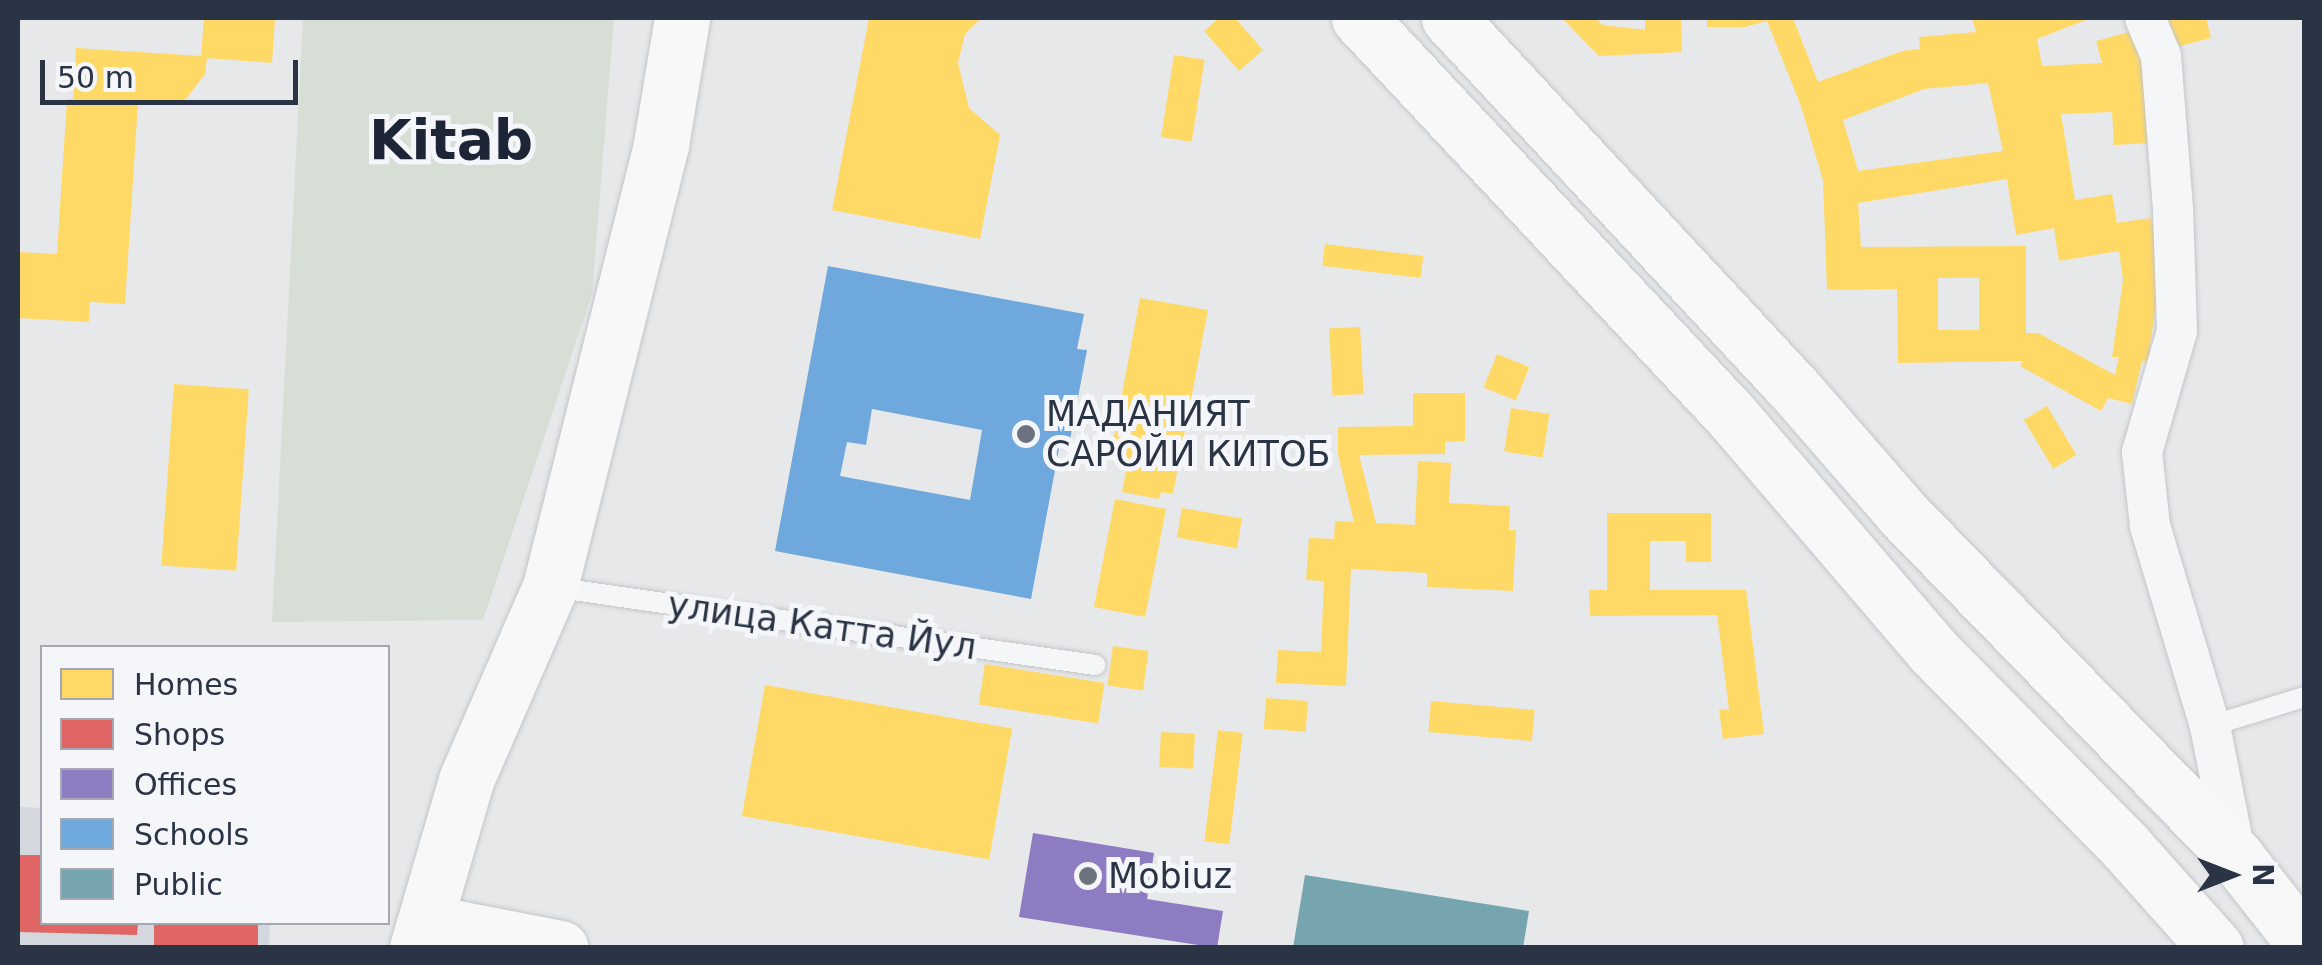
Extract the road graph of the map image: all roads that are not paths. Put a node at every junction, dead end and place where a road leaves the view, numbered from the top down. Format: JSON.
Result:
{"nodes":[{"id":1,"x":682,"y":18,"type":"edge"},
{"id":2,"x":1359,"y":18,"type":"edge"},
{"id":3,"x":1448,"y":18,"type":"edge"},
{"id":4,"x":2145,"y":18,"type":"edge"},
{"id":5,"x":1903,"y":514,"type":"junction"},
{"id":6,"x":1854,"y":562,"type":"junction"},
{"id":7,"x":550,"y":587,"type":"junction"},
{"id":8,"x":1095,"y":665,"type":"dead end"},
{"id":9,"x":2304,"y":696,"type":"edge"},
{"id":10,"x":2210,"y":726,"type":"junction"},
{"id":11,"x":2236,"y":857,"type":"junction"},
{"id":12,"x":424,"y":939,"type":"edge"},
{"id":13,"x":2304,"y":943,"type":"edge"},
{"id":14,"x":561,"y":948,"type":"edge"},
{"id":15,"x":2216,"y":948,"type":"edge"}],
"edges":[{"from":1,"to":7,"type":"main road"},
{"from":2,"to":6,"type":"main road"},
{"from":3,"to":5,"type":"main road"},
{"from":4,"to":10,"type":"street"},
{"from":5,"to":6,"type":"main road"},
{"from":5,"to":11,"type":"main road"},
{"from":6,"to":15,"type":"main road"},
{"from":7,"to":8,"type":"lane","name":"улица Катта Йул"},
{"from":7,"to":12,"type":"main road"},
{"from":9,"to":10,"type":"lane"},
{"from":10,"to":11,"type":"street"},
{"from":11,"to":13,"type":"main road"},
{"from":12,"to":14,"type":"main road"}]}
